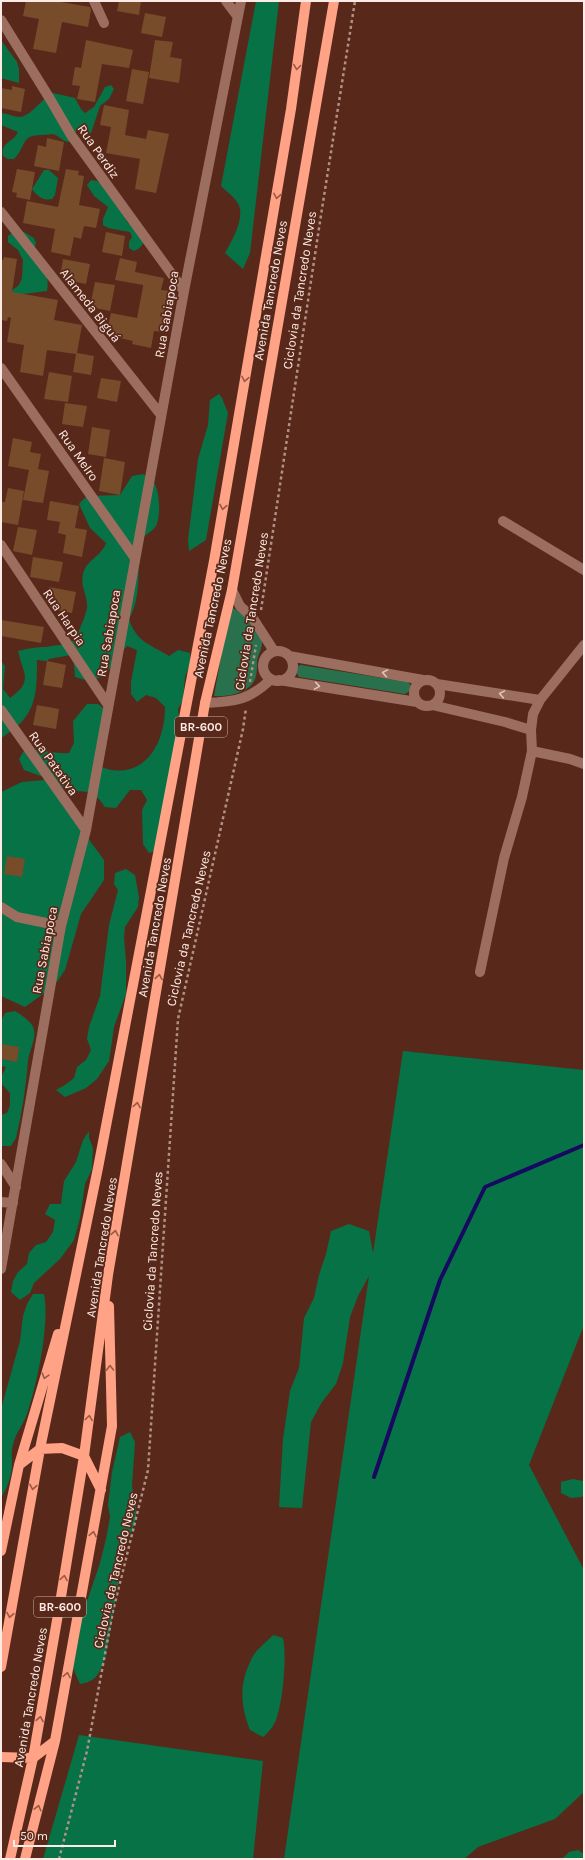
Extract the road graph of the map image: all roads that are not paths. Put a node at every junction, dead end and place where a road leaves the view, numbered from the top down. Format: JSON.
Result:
{"nodes":[{"id":1,"x":94,"y":1,"type":"edge"},
{"id":2,"x":226,"y":1,"type":"edge"},
{"id":3,"x":241,"y":1,"type":"edge"},
{"id":4,"x":301,"y":1,"type":"edge"},
{"id":5,"x":306,"y":1,"type":"edge"},
{"id":6,"x":334,"y":1,"type":"edge"},
{"id":7,"x":238,"y":17,"type":"junction"},
{"id":8,"x":1,"y":20,"type":"edge"},
{"id":9,"x":104,"y":23,"type":"dead end"},
{"id":10,"x":301,"y":41,"type":"junction"},
{"id":11,"x":1,"y":212,"type":"edge"},
{"id":12,"x":184,"y":290,"type":"junction"},
{"id":13,"x":1,"y":368,"type":"edge"},
{"id":14,"x":161,"y":414,"type":"junction"},
{"id":15,"x":503,"y":521,"type":"dead end"},
{"id":16,"x":1,"y":545,"type":"edge"},
{"id":17,"x":135,"y":558,"type":"junction"},
{"id":18,"x":584,"y":570,"type":"edge"},
{"id":19,"x":232,"y":590,"type":"junction"},
{"id":20,"x":584,"y":645,"type":"edge"},
{"id":21,"x":274,"y":651,"type":"junction"},
{"id":22,"x":289,"y":656,"type":"junction"},
{"id":23,"x":275,"y":679,"type":"junction"},
{"id":24,"x":423,"y":680,"type":"junction"},
{"id":25,"x":437,"y":684,"type":"junction"},
{"id":26,"x":540,"y":700,"type":"junction"},
{"id":27,"x":417,"y":702,"type":"junction"},
{"id":28,"x":205,"y":703,"type":"junction"},
{"id":29,"x":108,"y":704,"type":"junction"},
{"id":30,"x":432,"y":705,"type":"junction"},
{"id":31,"x":1,"y":710,"type":"edge"},
{"id":32,"x":531,"y":730,"type":"junction"},
{"id":33,"x":532,"y":751,"type":"junction"},
{"id":34,"x":584,"y":764,"type":"edge"},
{"id":35,"x":86,"y":830,"type":"junction"},
{"id":36,"x":1,"y":907,"type":"edge"},
{"id":37,"x":61,"y":926,"type":"junction"},
{"id":38,"x":480,"y":972,"type":"dead end"},
{"id":39,"x":1,"y":1164,"type":"edge"},
{"id":40,"x":16,"y":1187,"type":"junction"},
{"id":41,"x":1,"y":1202,"type":"edge"},
{"id":42,"x":13,"y":1204,"type":"junction"},
{"id":43,"x":1,"y":1269,"type":"edge"},
{"id":44,"x":76,"y":1272,"type":"junction"},
{"id":45,"x":108,"y":1275,"type":"junction"},
{"id":46,"x":40,"y":1449,"type":"junction"},
{"id":47,"x":84,"y":1456,"type":"junction"},
{"id":48,"x":19,"y":1465,"type":"junction"},
{"id":49,"x":101,"y":1490,"type":"junction"},
{"id":50,"x":1,"y":1549,"type":"edge"},
{"id":51,"x":1,"y":1667,"type":"edge"},
{"id":52,"x":55,"y":1741,"type":"junction"},
{"id":53,"x":1,"y":1757,"type":"edge"},
{"id":54,"x":33,"y":1758,"type":"junction"},
{"id":55,"x":10,"y":1859,"type":"edge"},
{"id":56,"x":25,"y":1859,"type":"edge"}],
"edges":[{"from":1,"to":9,"type":"street"},
{"from":2,"to":7,"type":"street"},
{"from":3,"to":7,"type":"street","name":"Rua Sabiapoca"},
{"from":4,"to":10,"type":"main road"},
{"from":5,"to":10,"type":"main road","name":"Avenida Tancredo Neves","number":"BR-600"},
{"from":6,"to":19,"type":"main road","name":"Avenida Tancredo Neves","number":"BR-600"},
{"from":7,"to":12,"type":"street","name":"Rua Sabiapoca"},
{"from":8,"to":12,"type":"street","name":"Rua Perdiz"},
{"from":10,"to":44,"type":"main road","name":"Avenida Tancredo Neves","number":"BR-600","one_way":true},
{"from":11,"to":14,"type":"street","name":"Alameda Biguá"},
{"from":12,"to":14,"type":"street","name":"Rua Sabiapoca"},
{"from":13,"to":17,"type":"street","name":"Rua Melro"},
{"from":14,"to":17,"type":"street","name":"Rua Sabiapoca"},
{"from":15,"to":18,"type":"street"},
{"from":16,"to":29,"type":"street","name":"Rua Harpia"},
{"from":17,"to":29,"type":"street","name":"Rua Sabiapoca"},
{"from":19,"to":21,"type":"street"},
{"from":19,"to":28,"type":"main road","name":"Avenida Tancredo Neves","number":"BR-600"},
{"from":20,"to":26,"type":"street"},
{"from":21,"to":22,"type":"street"},
{"from":21,"to":23,"type":"street"},
{"from":22,"to":23,"type":"street"},
{"from":24,"to":22,"type":"street","one_way":true},
{"from":23,"to":27,"type":"street","one_way":true},
{"from":23,"to":28,"type":"street"},
{"from":24,"to":25,"type":"street"},
{"from":24,"to":27,"type":"street"},
{"from":26,"to":25,"type":"street","one_way":true},
{"from":25,"to":30,"type":"street"},
{"from":26,"to":32,"type":"street"},
{"from":27,"to":30,"type":"street"},
{"from":45,"to":28,"type":"main road","name":"Avenida Tancredo Neves","number":"BR-600","one_way":true},
{"from":29,"to":35,"type":"street","name":"Rua Sabiapoca"},
{"from":30,"to":32,"type":"street"},
{"from":31,"to":35,"type":"street","name":"Rua Patativa"},
{"from":32,"to":33,"type":"street"},
{"from":33,"to":34,"type":"street"},
{"from":33,"to":38,"type":"street"},
{"from":35,"to":37,"type":"street","name":"Rua Sabiapoca"},
{"from":36,"to":37,"type":"street"},
{"from":37,"to":40,"type":"street","name":"Rua Sabiapoca"},
{"from":39,"to":40,"type":"street"},
{"from":40,"to":42,"type":"street","name":"Rua Sabiapoca"},
{"from":41,"to":42,"type":"street"},
{"from":42,"to":43,"type":"street","name":"Rua Sabiapoca"},
{"from":44,"to":46,"type":"main road","name":"Avenida Tancredo Neves","number":"BR-600"},
{"from":44,"to":48,"type":"main road","one_way":true},
{"from":47,"to":45,"type":"main road","name":"Avenida Tancredo Neves","number":"BR-600","one_way":true},
{"from":49,"to":45,"type":"main road","one_way":true},
{"from":46,"to":47,"type":"main road"},
{"from":46,"to":48,"type":"main road"},
{"from":46,"to":51,"type":"main road","name":"Avenida Tancredo Neves","number":"BR-600","one_way":true},
{"from":47,"to":49,"type":"main road"},
{"from":54,"to":47,"type":"main road","name":"Avenida Tancredo Neves","number":"BR-600","one_way":true},
{"from":48,"to":50,"type":"main road"},
{"from":52,"to":49,"type":"main road","one_way":true},
{"from":52,"to":54,"type":"main road"},
{"from":56,"to":52,"type":"main road","one_way":true},
{"from":53,"to":54,"type":"main road"},
{"from":54,"to":55,"type":"main road","name":"Avenida Tancredo Neves","number":"BR-600"}]}
